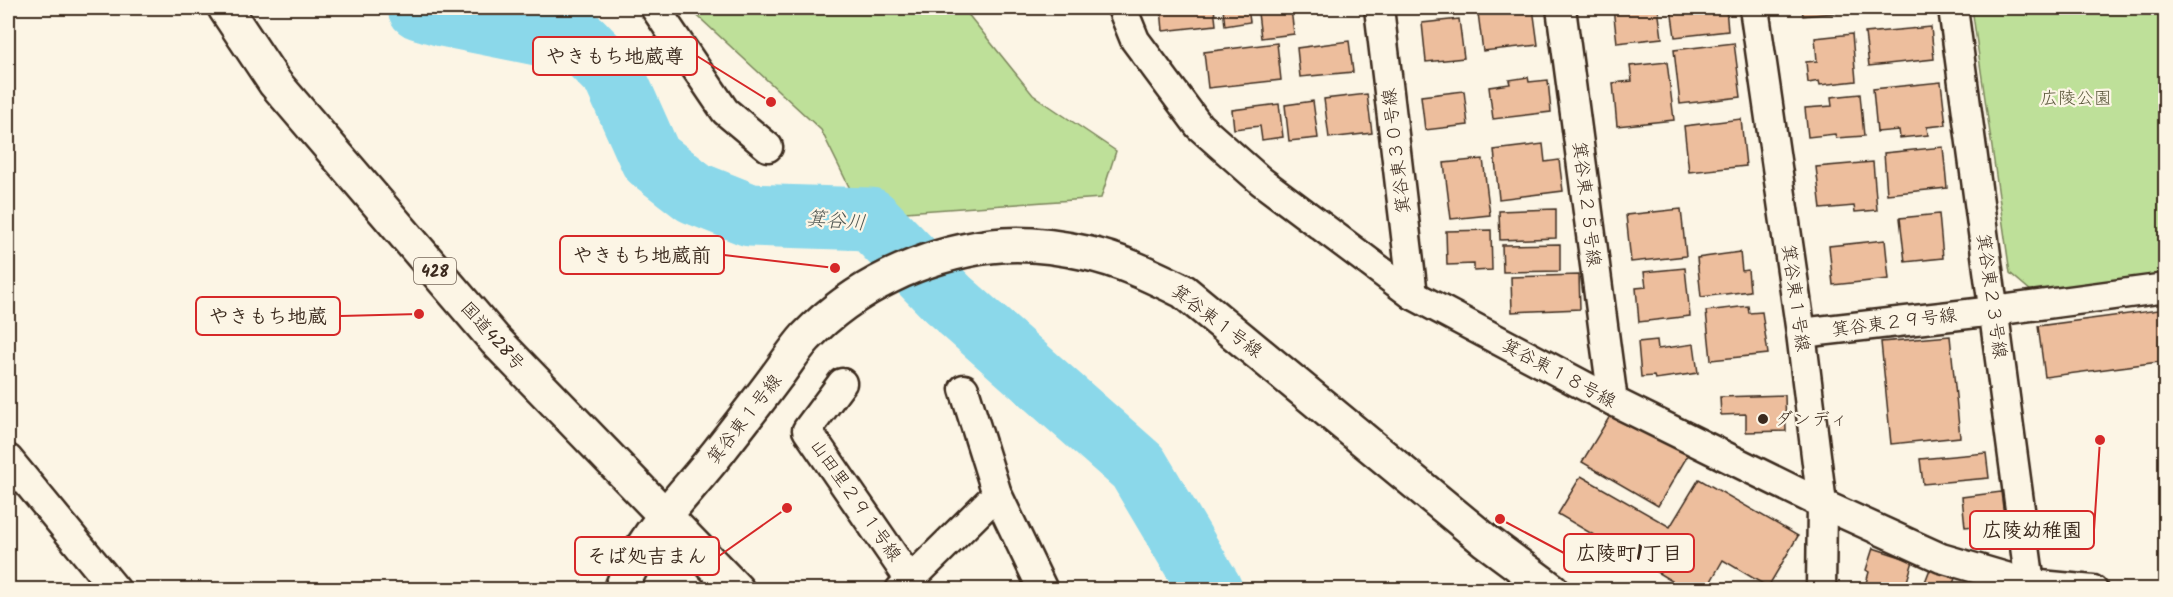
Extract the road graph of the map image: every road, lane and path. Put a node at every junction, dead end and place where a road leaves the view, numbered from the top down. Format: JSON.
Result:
{"nodes":[{"id":1,"x":225,"y":8,"type":"edge"},
{"id":2,"x":655,"y":8,"type":"edge"},
{"id":3,"x":1122,"y":8,"type":"edge"},
{"id":4,"x":1379,"y":8,"type":"edge"},
{"id":5,"x":1561,"y":8,"type":"edge"},
{"id":6,"x":1754,"y":8,"type":"edge"},
{"id":7,"x":1953,"y":8,"type":"edge"},
{"id":8,"x":768,"y":147,"type":"dead end"},
{"id":9,"x":2166,"y":288,"type":"edge"},
{"id":10,"x":1413,"y":295,"type":"junction"},
{"id":11,"x":1994,"y":310,"type":"junction"},
{"id":12,"x":1801,"y":333,"type":"junction"},
{"id":13,"x":842,"y":383,"type":"dead end"},
{"id":14,"x":964,"y":389,"type":"dead end"},
{"id":15,"x":1613,"y":401,"type":"junction"},
{"id":16,"x":8,"y":459,"type":"edge"},
{"id":17,"x":998,"y":494,"type":"junction"},
{"id":18,"x":1822,"y":504,"type":"junction"},
{"id":19,"x":666,"y":515,"type":"junction"},
{"id":20,"x":2031,"y":584,"type":"junction"},
{"id":21,"x":909,"y":586,"type":"edge"},
{"id":22,"x":116,"y":590,"type":"edge"},
{"id":23,"x":621,"y":590,"type":"edge"},
{"id":24,"x":737,"y":590,"type":"edge"},
{"id":25,"x":1043,"y":590,"type":"edge"},
{"id":26,"x":1552,"y":590,"type":"edge"},
{"id":27,"x":1821,"y":590,"type":"edge"},
{"id":28,"x":2093,"y":590,"type":"edge"}],
"edges":[{"from":1,"to":19,"type":"main road","name":"国道428号","number":"428"},
{"from":2,"to":8,"type":"street"},
{"from":3,"to":10,"type":"street","name":"箕谷東１８号線"},
{"from":4,"to":10,"type":"street","name":"箕谷東３０号線"},
{"from":5,"to":15,"type":"street","name":"箕谷東２５号線"},
{"from":6,"to":12,"type":"street","name":"箕谷東１号線"},
{"from":7,"to":11,"type":"street","name":"箕谷東２３号線"},
{"from":9,"to":11,"type":"street","name":"箕谷東２９号線"},
{"from":10,"to":15,"type":"street","name":"箕谷東１８号線"},
{"from":11,"to":12,"type":"street","name":"箕谷東２９号線"},
{"from":11,"to":20,"type":"street","name":"箕谷東２３号線"},
{"from":12,"to":18,"type":"street","name":"箕谷東１号線"},
{"from":13,"to":21,"type":"street","name":"山田里２９１号線"},
{"from":14,"to":17,"type":"street"},
{"from":15,"to":18,"type":"street","name":"箕谷東１８号線"},
{"from":16,"to":22,"type":"street"},
{"from":17,"to":21,"type":"street"},
{"from":17,"to":25,"type":"street"},
{"from":18,"to":20,"type":"street","name":"箕谷東１８号線"},
{"from":18,"to":27,"type":"street","name":"箕谷東１号線"},
{"from":19,"to":23,"type":"main road","name":"箕谷東１号線"},
{"from":19,"to":24,"type":"main road","name":"国道428号","number":"428"},
{"from":19,"to":26,"type":"main road","name":"箕谷東１号線"},
{"from":20,"to":28,"type":"street","name":"箕谷東１８号線"}]}
